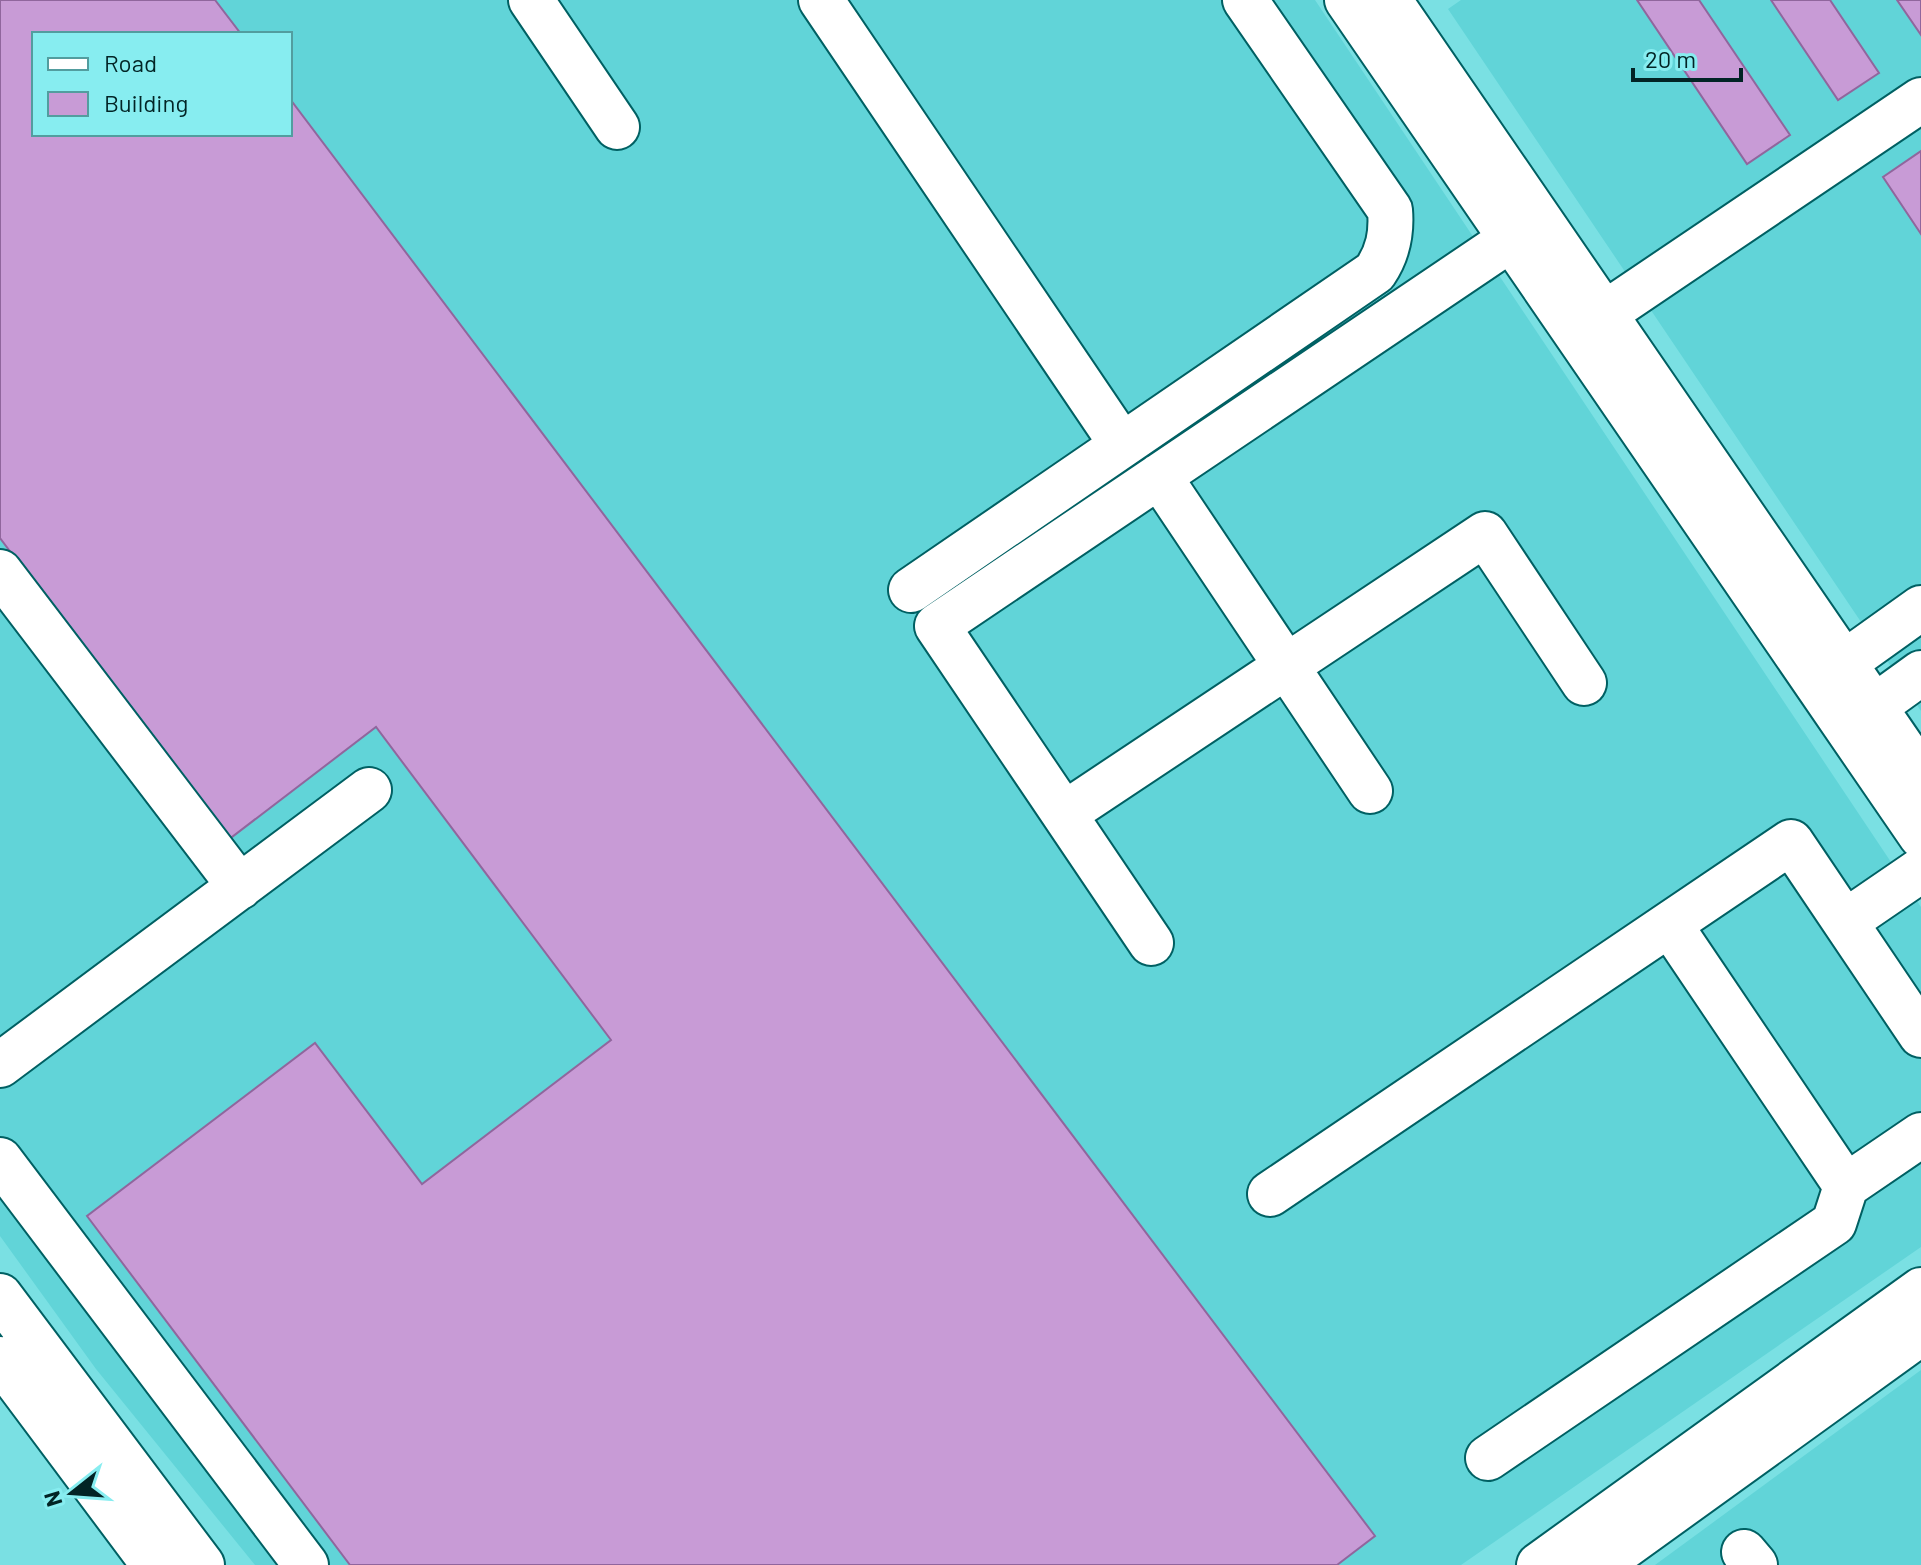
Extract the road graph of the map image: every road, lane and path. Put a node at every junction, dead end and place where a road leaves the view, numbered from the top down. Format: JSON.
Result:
{"nodes":[{"id":1,"x":531,"y":0,"type":"edge"},
{"id":2,"x":821,"y":0,"type":"edge"},
{"id":3,"x":1245,"y":0,"type":"edge"},
{"id":4,"x":1347,"y":0,"type":"edge"},
{"id":5,"x":1389,"y":0,"type":"edge"},
{"id":6,"x":1921,"y":100,"type":"edge"},
{"id":7,"x":617,"y":127,"type":"dead end"},
{"id":8,"x":1511,"y":239,"type":"junction"},
{"id":9,"x":1604,"y":314,"type":"junction"},
{"id":10,"x":1122,"y":445,"type":"junction"},
{"id":11,"x":1159,"y":476,"type":"junction"},
{"id":12,"x":0,"y":572,"type":"edge"},
{"id":13,"x":911,"y":590,"type":"dead end"},
{"id":14,"x":1921,"y":608,"type":"edge"},
{"id":15,"x":1844,"y":663,"type":"junction"},
{"id":16,"x":1287,"y":667,"type":"junction"},
{"id":17,"x":1921,"y":673,"type":"edge"},
{"id":18,"x":1584,"y":683,"type":"dead end"},
{"id":19,"x":1874,"y":707,"type":"junction"},
{"id":20,"x":1921,"y":775,"type":"edge"},
{"id":21,"x":369,"y":790,"type":"dead end"},
{"id":22,"x":1370,"y":791,"type":"dead end"},
{"id":23,"x":1064,"y":814,"type":"junction"},
{"id":24,"x":1921,"y":836,"type":"edge"},
{"id":25,"x":1921,"y":870,"type":"edge"},
{"id":26,"x":240,"y":887,"type":"junction"},
{"id":27,"x":1845,"y":922,"type":"junction"},
{"id":28,"x":1670,"y":925,"type":"junction"},
{"id":29,"x":1151,"y":943,"type":"dead end"},
{"id":30,"x":1921,"y":1035,"type":"edge"},
{"id":31,"x":0,"y":1065,"type":"edge"},
{"id":32,"x":1921,"y":1135,"type":"edge"},
{"id":33,"x":0,"y":1160,"type":"edge"},
{"id":34,"x":1846,"y":1186,"type":"junction"},
{"id":35,"x":1270,"y":1194,"type":"dead end"},
{"id":36,"x":1921,"y":1290,"type":"edge"},
{"id":37,"x":0,"y":1296,"type":"edge"},
{"id":38,"x":1921,"y":1333,"type":"edge"},
{"id":39,"x":0,"y":1359,"type":"edge"},
{"id":40,"x":1488,"y":1458,"type":"dead end"},
{"id":41,"x":154,"y":1565,"type":"edge"},
{"id":42,"x":202,"y":1565,"type":"edge"},
{"id":43,"x":306,"y":1565,"type":"edge"},
{"id":44,"x":1539,"y":1565,"type":"edge"},
{"id":45,"x":1599,"y":1565,"type":"edge"}],
"edges":[{"from":1,"to":7,"type":"street"},
{"from":2,"to":10,"type":"street"},
{"from":3,"to":10,"type":"street"},
{"from":4,"to":8,"type":"street"},
{"from":5,"to":9,"type":"street"},
{"from":6,"to":9,"type":"street"},
{"from":8,"to":11,"type":"street"},
{"from":8,"to":24,"type":"street"},
{"from":9,"to":15,"type":"street"},
{"from":10,"to":13,"type":"street"},
{"from":11,"to":16,"type":"street"},
{"from":11,"to":23,"type":"street"},
{"from":12,"to":26,"type":"street"},
{"from":14,"to":15,"type":"street"},
{"from":15,"to":19,"type":"street"},
{"from":16,"to":18,"type":"street"},
{"from":16,"to":22,"type":"street"},
{"from":16,"to":23,"type":"street"},
{"from":17,"to":19,"type":"street"},
{"from":19,"to":20,"type":"street"},
{"from":21,"to":26,"type":"street"},
{"from":23,"to":29,"type":"street"},
{"from":25,"to":27,"type":"street"},
{"from":26,"to":31,"type":"street"},
{"from":27,"to":28,"type":"street"},
{"from":27,"to":30,"type":"street"},
{"from":28,"to":34,"type":"street"},
{"from":28,"to":35,"type":"street"},
{"from":32,"to":34,"type":"street"},
{"from":33,"to":43,"type":"street"},
{"from":34,"to":40,"type":"street"},
{"from":36,"to":44,"type":"street"},
{"from":37,"to":42,"type":"street"},
{"from":38,"to":45,"type":"street"},
{"from":39,"to":41,"type":"street"}]}
